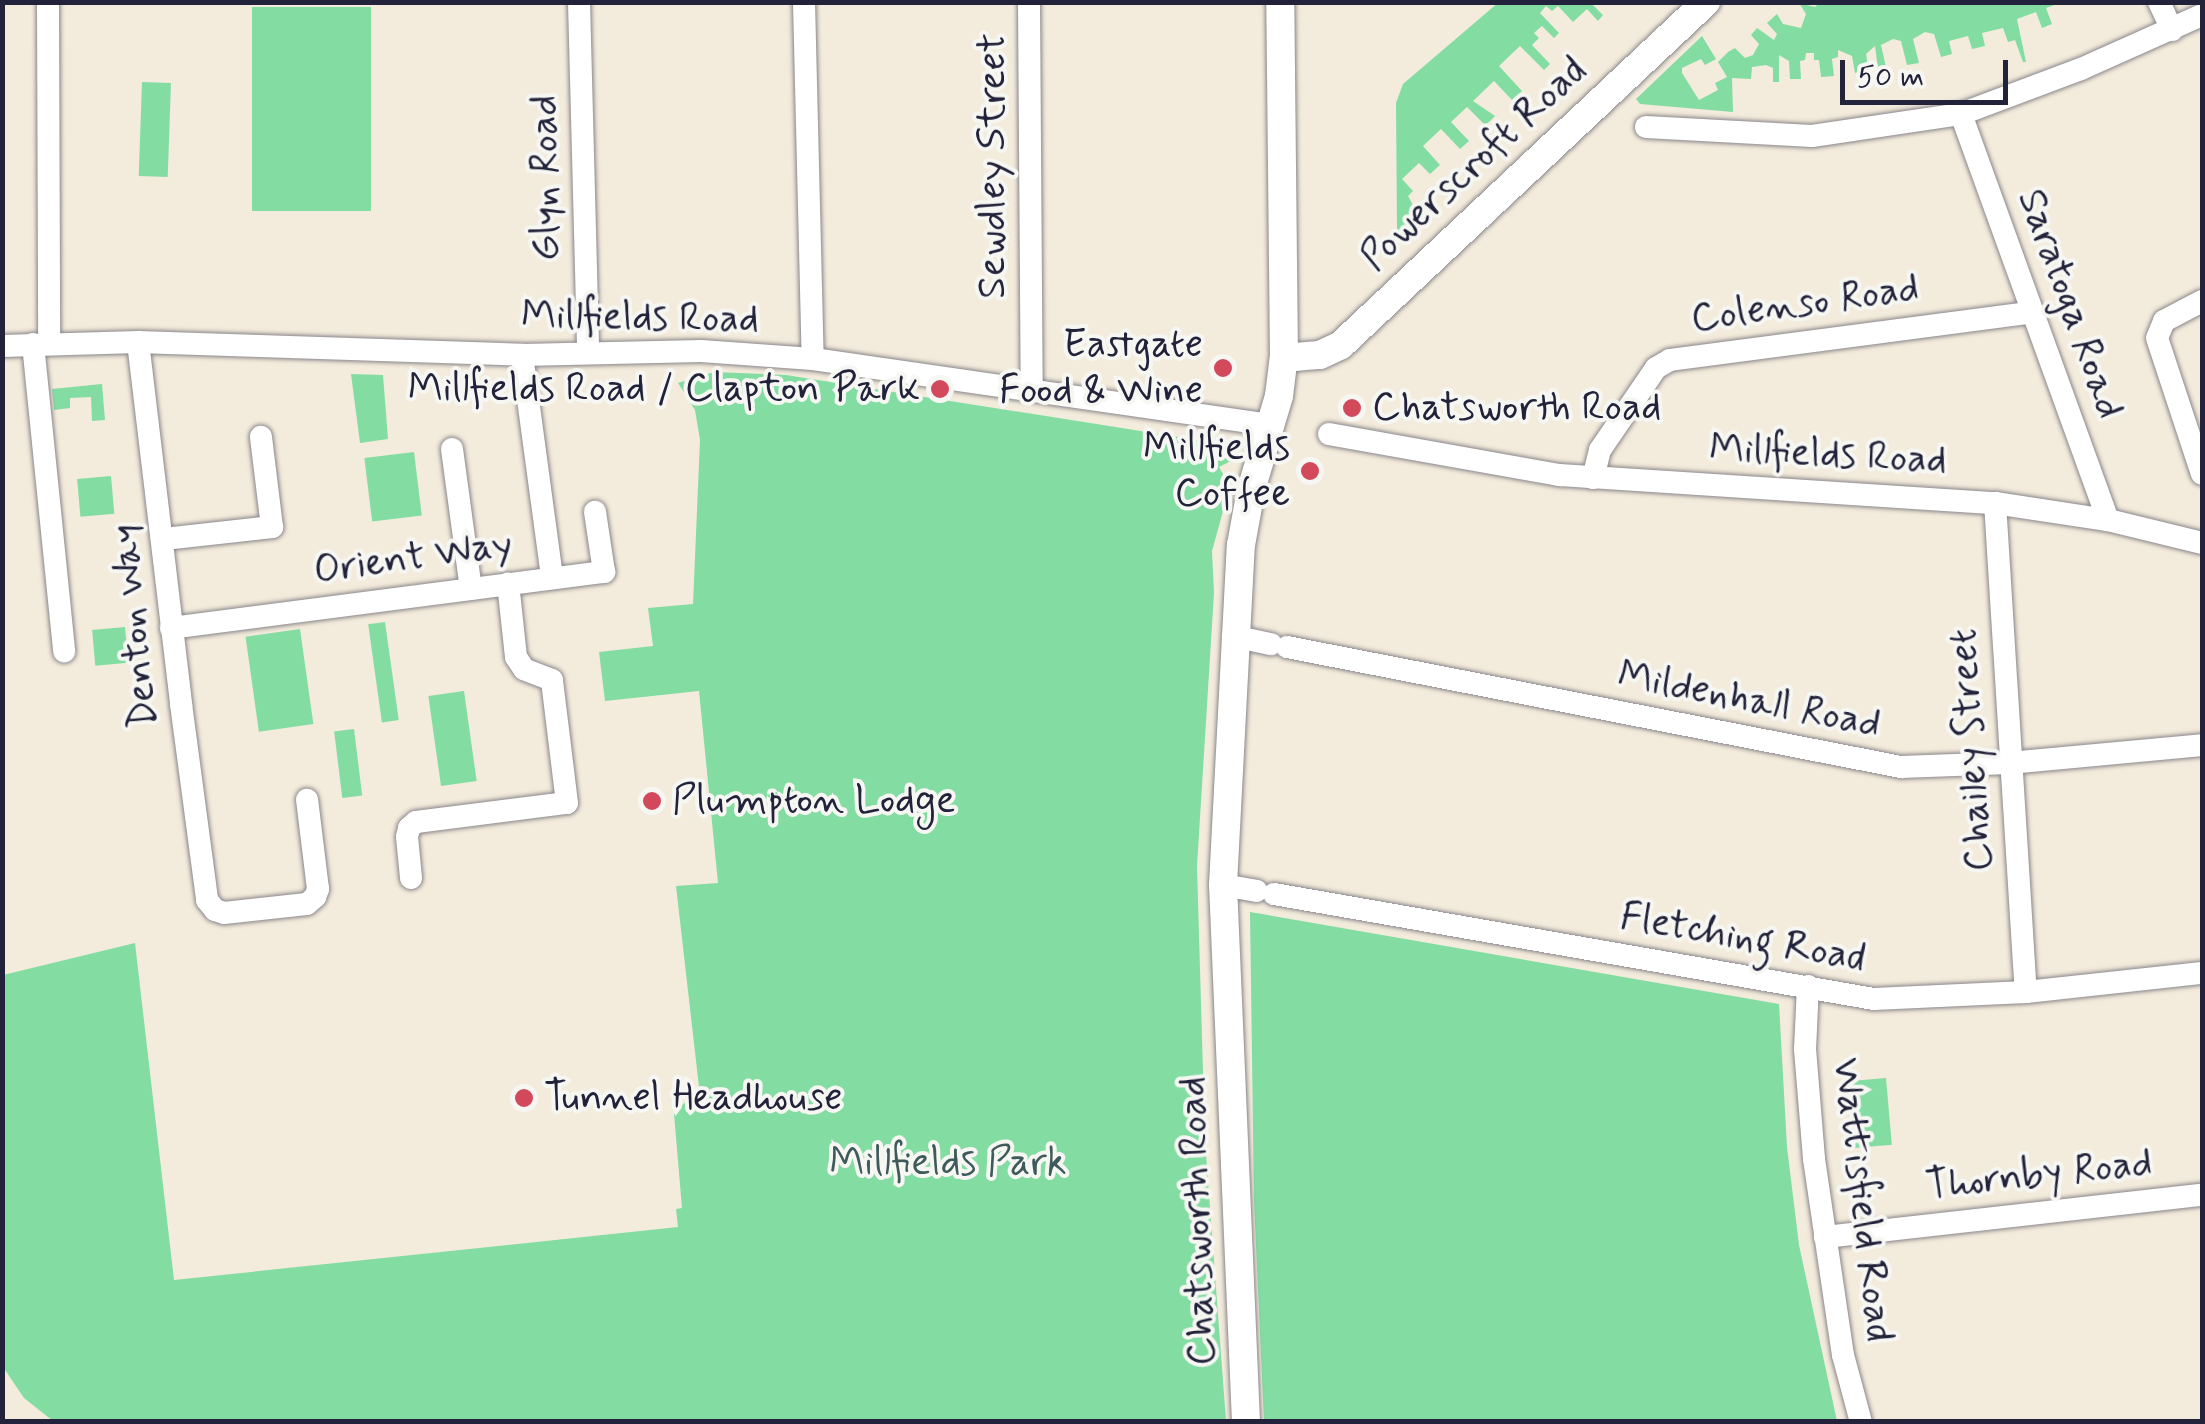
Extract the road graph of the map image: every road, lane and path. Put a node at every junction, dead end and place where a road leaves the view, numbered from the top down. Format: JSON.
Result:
{"nodes":[{"id":1,"x":48,"y":2,"type":"edge"},
{"id":2,"x":580,"y":2,"type":"edge"},
{"id":3,"x":804,"y":2,"type":"edge"},
{"id":4,"x":1029,"y":2,"type":"edge"},
{"id":5,"x":1280,"y":2,"type":"edge"},
{"id":6,"x":1706,"y":2,"type":"edge"},
{"id":7,"x":2158,"y":2,"type":"edge"},
{"id":8,"x":2202,"y":16,"type":"edge"},
{"id":9,"x":2172,"y":30,"type":"junction"},
{"id":10,"x":1960,"y":114,"type":"junction"},
{"id":11,"x":1646,"y":126,"type":"dead end"},
{"id":12,"x":2202,"y":301,"type":"edge"},
{"id":13,"x":2033,"y":312,"type":"junction"},
{"id":14,"x":138,"y":342,"type":"junction"},
{"id":15,"x":41,"y":343,"type":"junction"},
{"id":16,"x":2,"y":346,"type":"edge"},
{"id":17,"x":588,"y":352,"type":"junction"},
{"id":18,"x":522,"y":355,"type":"junction"},
{"id":19,"x":1284,"y":358,"type":"junction"},
{"id":20,"x":813,"y":360,"type":"junction"},
{"id":21,"x":1032,"y":389,"type":"junction"},
{"id":22,"x":1271,"y":425,"type":"junction"},
{"id":23,"x":1329,"y":434,"type":"dead end"},
{"id":24,"x":262,"y":437,"type":"dead end"},
{"id":25,"x":452,"y":449,"type":"dead end"},
{"id":26,"x":2202,"y":474,"type":"edge"},
{"id":27,"x":1593,"y":478,"type":"junction"},
{"id":28,"x":1995,"y":503,"type":"junction"},
{"id":29,"x":594,"y":512,"type":"dead end"},
{"id":30,"x":2108,"y":520,"type":"junction"},
{"id":31,"x":164,"y":539,"type":"junction"},
{"id":32,"x":2202,"y":543,"type":"edge"},
{"id":33,"x":552,"y":578,"type":"junction"},
{"id":34,"x":508,"y":584,"type":"junction"},
{"id":35,"x":471,"y":589,"type":"junction"},
{"id":36,"x":171,"y":628,"type":"junction"},
{"id":37,"x":1233,"y":636,"type":"junction"},
{"id":38,"x":64,"y":650,"type":"dead end"},
{"id":39,"x":2202,"y":745,"type":"edge"},
{"id":40,"x":2009,"y":763,"type":"junction"},
{"id":41,"x":308,"y":800,"type":"dead end"},
{"id":42,"x":411,"y":878,"type":"dead end"},
{"id":43,"x":1223,"y":885,"type":"junction"},
{"id":44,"x":2202,"y":973,"type":"edge"},
{"id":45,"x":1808,"y":986,"type":"junction"},
{"id":46,"x":2026,"y":992,"type":"junction"},
{"id":47,"x":2202,"y":1196,"type":"edge"},
{"id":48,"x":1824,"y":1237,"type":"junction"},
{"id":49,"x":1246,"y":1422,"type":"edge"},
{"id":50,"x":1861,"y":1422,"type":"edge"}],
"edges":[{"from":1,"to":15,"type":"street"},
{"from":2,"to":17,"type":"street","name":"Glyn Road"},
{"from":3,"to":20,"type":"street"},
{"from":4,"to":21,"type":"street","name":"Sewdley Street"},
{"from":5,"to":19,"type":"street","name":"Chatsworth Road"},
{"from":6,"to":19,"type":"street","name":"Powerscroft Road"},
{"from":7,"to":9,"type":"street"},
{"from":8,"to":9,"type":"street"},
{"from":9,"to":10,"type":"street"},
{"from":10,"to":11,"type":"street"},
{"from":10,"to":13,"type":"street","name":"Saratoga Road"},
{"from":12,"to":26,"type":"street"},
{"from":13,"to":27,"type":"street","name":"Colenso Road"},
{"from":13,"to":30,"type":"street","name":"Saratoga Road"},
{"from":14,"to":15,"type":"street","name":"Millfields Road"},
{"from":14,"to":18,"type":"street","name":"Millfields Road"},
{"from":14,"to":31,"type":"street","name":"Denton Way"},
{"from":15,"to":16,"type":"street","name":"Millfields Road"},
{"from":15,"to":38,"type":"street"},
{"from":17,"to":18,"type":"street","name":"Millfields Road"},
{"from":17,"to":20,"type":"street","name":"Millfields Road"},
{"from":18,"to":33,"type":"street"},
{"from":19,"to":22,"type":"street","name":"Chatsworth Road"},
{"from":20,"to":21,"type":"street","name":"Millfields Road"},
{"from":21,"to":22,"type":"street","name":"Millfields Road"},
{"from":22,"to":37,"type":"street","name":"Chatsworth Road"},
{"from":23,"to":27,"type":"street","name":"Millfields Road"},
{"from":24,"to":31,"type":"street"},
{"from":25,"to":35,"type":"street"},
{"from":27,"to":28,"type":"street","name":"Millfields Road"},
{"from":28,"to":30,"type":"street","name":"Millfields Road"},
{"from":28,"to":40,"type":"street","name":"Chailey Street"},
{"from":29,"to":33,"type":"street","name":"Orient Way"},
{"from":30,"to":32,"type":"street","name":"Millfields Road"},
{"from":31,"to":36,"type":"street","name":"Denton Way"},
{"from":33,"to":34,"type":"street","name":"Orient Way"},
{"from":34,"to":35,"type":"street","name":"Orient Way"},
{"from":34,"to":42,"type":"street"},
{"from":35,"to":36,"type":"street","name":"Orient Way"},
{"from":36,"to":41,"type":"street","name":"Denton Way"},
{"from":37,"to":40,"type":"street","name":"Mildenhall Road"},
{"from":37,"to":43,"type":"street","name":"Chatsworth Road"},
{"from":39,"to":40,"type":"street","name":"Mildenhall Road"},
{"from":40,"to":46,"type":"street","name":"Chailey Street"},
{"from":43,"to":45,"type":"street","name":"Fletching Road"},
{"from":43,"to":49,"type":"street","name":"Chatsworth Road"},
{"from":44,"to":46,"type":"street","name":"Fletching Road"},
{"from":45,"to":46,"type":"street","name":"Fletching Road"},
{"from":45,"to":48,"type":"street","name":"Wattisfield Road"},
{"from":47,"to":48,"type":"street","name":"Thornby Road"},
{"from":48,"to":50,"type":"street","name":"Wattisfield Road"}]}
